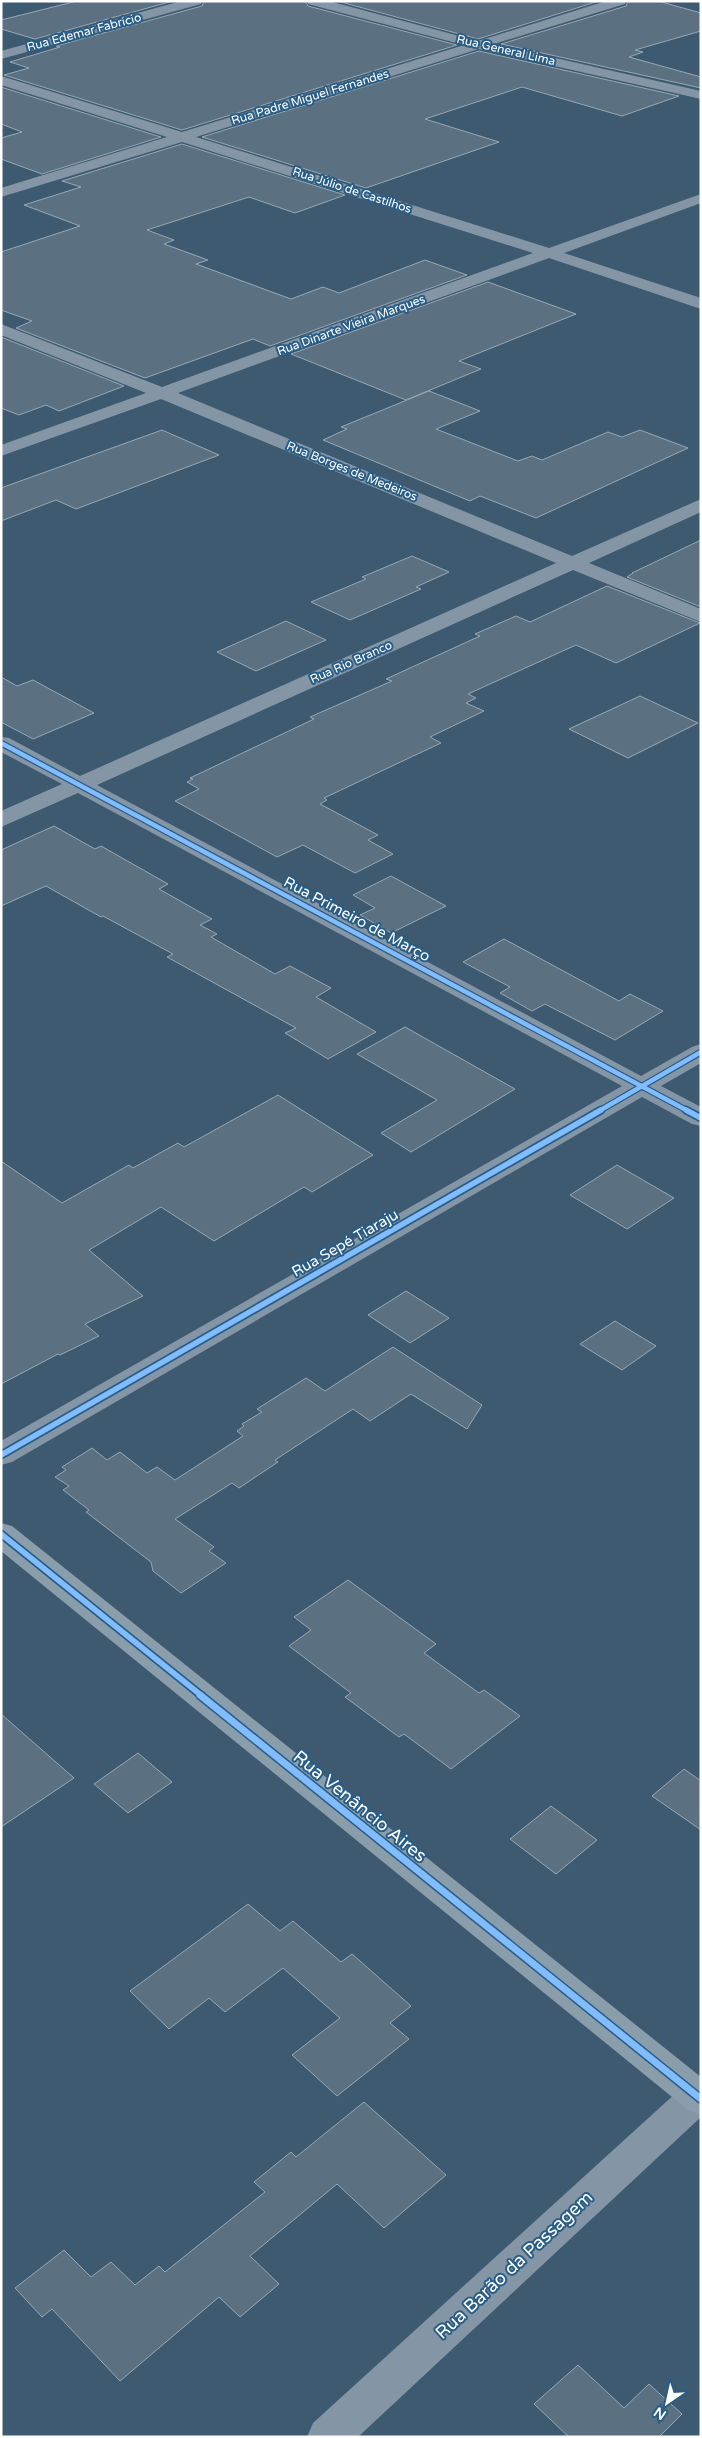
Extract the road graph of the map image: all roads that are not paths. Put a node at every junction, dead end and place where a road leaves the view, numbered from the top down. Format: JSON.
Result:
{"nodes":[{"id":1,"x":196,"y":1,"type":"edge"},
{"id":2,"x":313,"y":1,"type":"edge"},
{"id":3,"x":620,"y":1,"type":"edge"},
{"id":4,"x":479,"y":45,"type":"junction"},
{"id":5,"x":1,"y":55,"type":"edge"},
{"id":6,"x":1,"y":80,"type":"edge"},
{"id":7,"x":701,"y":95,"type":"edge"},
{"id":8,"x":181,"y":136,"type":"junction"},
{"id":9,"x":1,"y":193,"type":"edge"},
{"id":10,"x":701,"y":198,"type":"edge"},
{"id":11,"x":549,"y":253,"type":"junction"},
{"id":12,"x":701,"y":304,"type":"edge"},
{"id":13,"x":1,"y":329,"type":"edge"},
{"id":14,"x":162,"y":393,"type":"junction"},
{"id":15,"x":1,"y":451,"type":"edge"},
{"id":16,"x":701,"y":505,"type":"edge"},
{"id":17,"x":574,"y":562,"type":"junction"},
{"id":18,"x":701,"y":616,"type":"edge"},
{"id":19,"x":1,"y":743,"type":"edge"},
{"id":20,"x":79,"y":784,"type":"junction"},
{"id":21,"x":1,"y":820,"type":"edge"},
{"id":22,"x":701,"y":1052,"type":"edge"},
{"id":23,"x":643,"y":1085,"type":"junction"},
{"id":24,"x":701,"y":1118,"type":"edge"},
{"id":25,"x":1,"y":1456,"type":"edge"},
{"id":26,"x":1,"y":1534,"type":"edge"},
{"id":27,"x":700,"y":2096,"type":"edge"},
{"id":28,"x":328,"y":2437,"type":"edge"}],
"edges":[{"from":1,"to":5,"type":"street","name":"Rua Edemar Fabrício"},
{"from":2,"to":4,"type":"street","name":"Rua General Lima"},
{"from":3,"to":4,"type":"street","name":"Rua Padre Miguel Fernandes"},
{"from":4,"to":7,"type":"street","name":"Rua General Lima"},
{"from":4,"to":8,"type":"street","name":"Rua Padre Miguel Fernandes"},
{"from":6,"to":8,"type":"street","name":"Rua Júlio de Castilhos"},
{"from":8,"to":9,"type":"street","name":"Rua Padre Miguel Fernandes"},
{"from":8,"to":11,"type":"street","name":"Rua Júlio de Castilhos"},
{"from":10,"to":11,"type":"street","name":"Rua Dinarte Vieira Marques"},
{"from":11,"to":12,"type":"street","name":"Rua Júlio de Castilhos"},
{"from":11,"to":14,"type":"street","name":"Rua Dinarte Vieira Marques"},
{"from":13,"to":14,"type":"street","name":"Rua Borges de Medeiros"},
{"from":14,"to":15,"type":"street","name":"Rua Dinarte Vieira Marques"},
{"from":14,"to":17,"type":"street","name":"Rua Borges de Medeiros"},
{"from":16,"to":17,"type":"street","name":"Rua Rio Branco"},
{"from":17,"to":18,"type":"street","name":"Rua Borges de Medeiros"},
{"from":17,"to":20,"type":"street","name":"Rua Rio Branco"},
{"from":19,"to":20,"type":"street","name":"Rua Primeiro de Março"},
{"from":20,"to":21,"type":"street","name":"Rua Rio Branco"},
{"from":20,"to":23,"type":"street","name":"Rua Primeiro de Março"},
{"from":22,"to":23,"type":"street","name":"Rua Sepé Tiaraju"},
{"from":23,"to":24,"type":"street","name":"Rua Primeiro de Março"},
{"from":23,"to":25,"type":"street","name":"Rua Sepé Tiaraju"},
{"from":26,"to":27,"type":"street","name":"Rua Venâncio Aires"},
{"from":27,"to":28,"type":"street","name":"Rua Barão da Passagem"}]}
